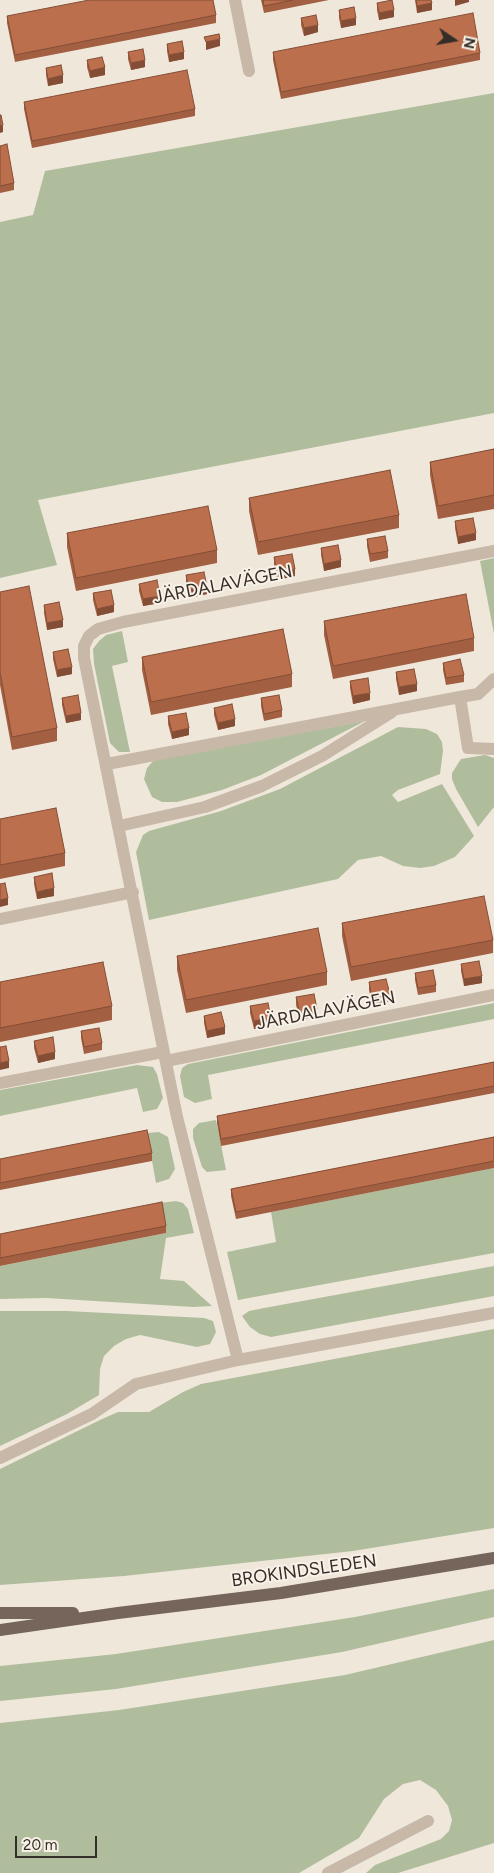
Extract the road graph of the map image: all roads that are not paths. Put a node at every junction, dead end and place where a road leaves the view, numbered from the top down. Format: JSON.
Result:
{"nodes":[{"id":1,"x":235,"y":0,"type":"edge"},
{"id":2,"x":249,"y":71,"type":"dead end"},
{"id":3,"x":494,"y":551,"type":"edge"},
{"id":4,"x":494,"y":680,"type":"edge"},
{"id":5,"x":460,"y":698,"type":"junction"},
{"id":6,"x":398,"y":708,"type":"junction"},
{"id":7,"x":494,"y":749,"type":"edge"},
{"id":8,"x":106,"y":764,"type":"junction"},
{"id":9,"x":119,"y":826,"type":"junction"},
{"id":10,"x":133,"y":892,"type":"junction"},
{"id":11,"x":0,"y":919,"type":"edge"},
{"id":12,"x":494,"y":995,"type":"edge"},
{"id":13,"x":164,"y":1057,"type":"junction"},
{"id":14,"x":0,"y":1083,"type":"edge"},
{"id":15,"x":494,"y":1313,"type":"edge"},
{"id":16,"x":238,"y":1360,"type":"junction"},
{"id":17,"x":0,"y":1458,"type":"edge"},
{"id":18,"x":494,"y":1558,"type":"edge"},
{"id":19,"x":0,"y":1613,"type":"edge"},
{"id":20,"x":118,"y":1613,"type":"junction"},
{"id":21,"x":0,"y":1630,"type":"edge"},
{"id":22,"x":428,"y":1821,"type":"dead end"},
{"id":23,"x":332,"y":1872,"type":"edge"}],
"edges":[{"from":1,"to":2,"type":"street"},
{"from":3,"to":8,"type":"street","name":"JÄRDALAVÄGEN"},
{"from":4,"to":5,"type":"street"},
{"from":5,"to":6,"type":"street"},
{"from":5,"to":7,"type":"street"},
{"from":6,"to":8,"type":"street"},
{"from":6,"to":9,"type":"street"},
{"from":8,"to":9,"type":"street","name":"JÄRDALAVÄGEN"},
{"from":9,"to":10,"type":"street","name":"JÄRDALAVÄGEN"},
{"from":10,"to":11,"type":"street"},
{"from":10,"to":13,"type":"street","name":"JÄRDALAVÄGEN"},
{"from":12,"to":13,"type":"street","name":"JÄRDALAVÄGEN"},
{"from":13,"to":14,"type":"street","name":"JÄRDALAVÄGEN"},
{"from":13,"to":16,"type":"street","name":"JÄRDALAVÄGEN"},
{"from":15,"to":16,"type":"street"},
{"from":16,"to":17,"type":"street"},
{"from":18,"to":20,"type":"main road","name":"BROKINDSLEDEN"},
{"from":19,"to":20,"type":"main road","name":"BROKINDSLEDEN"},
{"from":20,"to":21,"type":"main road","name":"BROKINDSLEDEN"},
{"from":22,"to":23,"type":"street"}]}
